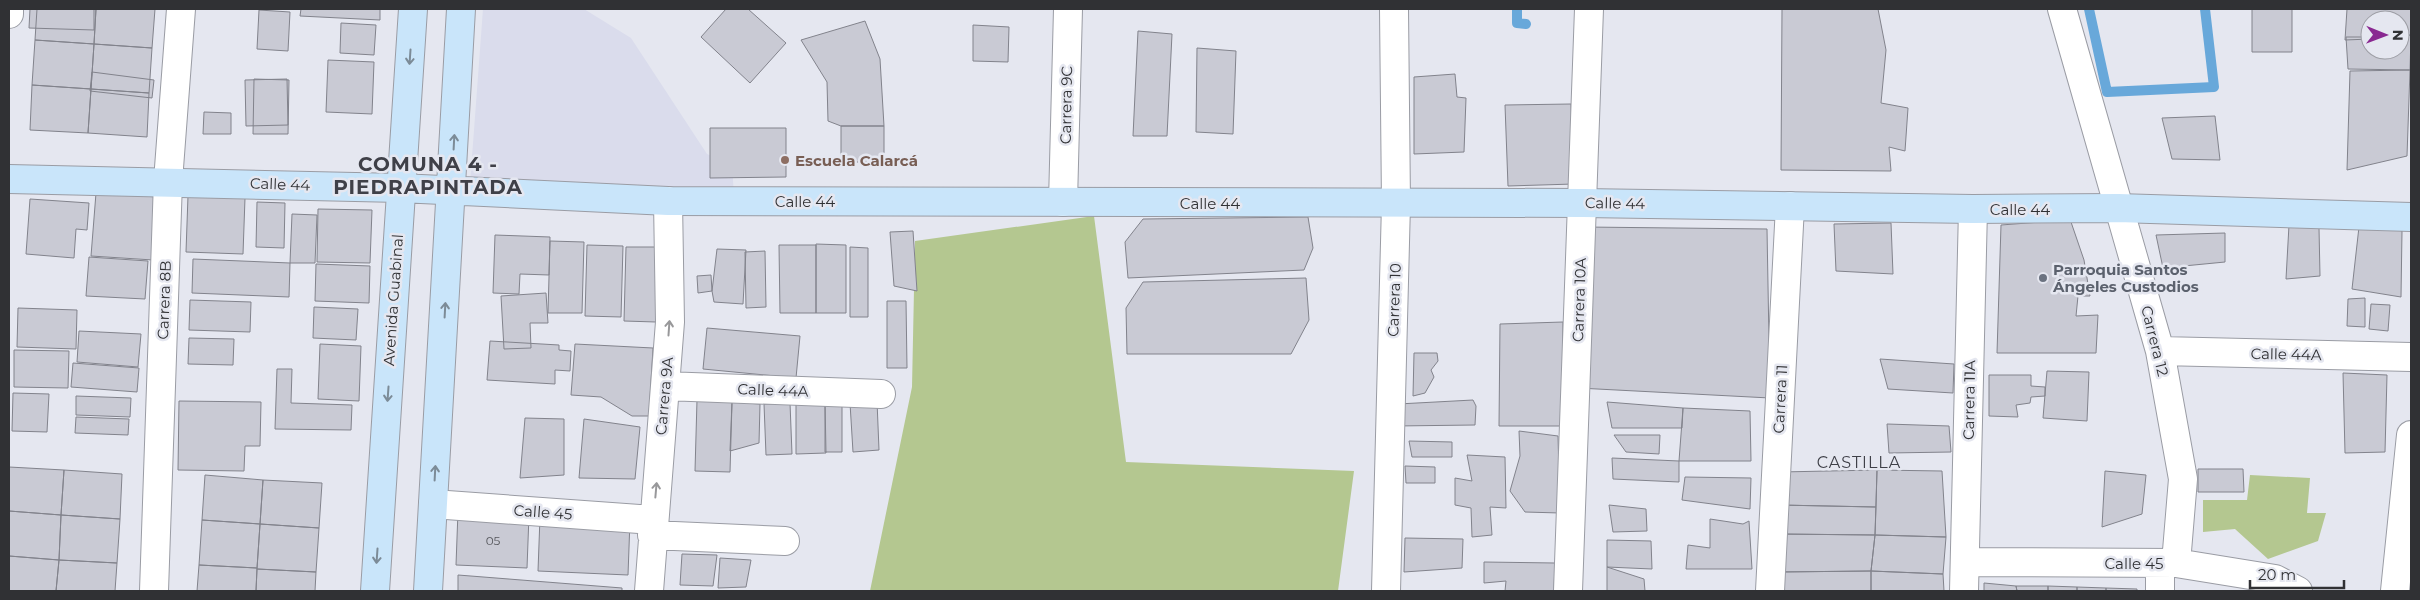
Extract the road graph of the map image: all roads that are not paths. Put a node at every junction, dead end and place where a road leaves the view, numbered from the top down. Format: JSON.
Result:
{"nodes":[{"id":1,"x":9,"y":9,"type":"edge"},
{"id":2,"x":182,"y":9,"type":"edge"},
{"id":3,"x":413,"y":9,"type":"edge"},
{"id":4,"x":461,"y":9,"type":"edge"},
{"id":5,"x":1068,"y":9,"type":"edge"},
{"id":6,"x":1394,"y":9,"type":"edge"},
{"id":7,"x":1589,"y":9,"type":"edge"},
{"id":8,"x":2062,"y":9,"type":"edge"},
{"id":9,"x":9,"y":14,"type":"edge"},
{"id":10,"x":9,"y":179,"type":"edge"},
{"id":11,"x":168,"y":181,"type":"junction"},
{"id":12,"x":400,"y":188,"type":"junction"},
{"id":13,"x":451,"y":190,"type":"junction"},
{"id":14,"x":668,"y":201,"type":"junction"},
{"id":15,"x":1063,"y":202,"type":"junction"},
{"id":16,"x":1583,"y":203,"type":"junction"},
{"id":17,"x":1396,"y":204,"type":"junction"},
{"id":18,"x":1790,"y":206,"type":"junction"},
{"id":19,"x":2118,"y":208,"type":"junction"},
{"id":20,"x":1973,"y":209,"type":"junction"},
{"id":21,"x":2411,"y":216,"type":"edge"},
{"id":22,"x":2160,"y":351,"type":"junction"},
{"id":23,"x":2411,"y":357,"type":"edge"},
{"id":24,"x":665,"y":386,"type":"junction"},
{"id":25,"x":881,"y":394,"type":"dead end"},
{"id":26,"x":2411,"y":435,"type":"edge"},
{"id":27,"x":433,"y":504,"type":"junction"},
{"id":28,"x":653,"y":528,"type":"junction"},
{"id":29,"x":784,"y":541,"type":"dead end"},
{"id":30,"x":1965,"y":562,"type":"junction"},
{"id":31,"x":2168,"y":563,"type":"junction"},
{"id":32,"x":154,"y":591,"type":"edge"},
{"id":33,"x":375,"y":591,"type":"edge"},
{"id":34,"x":428,"y":591,"type":"edge"},
{"id":35,"x":649,"y":591,"type":"edge"},
{"id":36,"x":1386,"y":591,"type":"edge"},
{"id":37,"x":1568,"y":591,"type":"edge"},
{"id":38,"x":1770,"y":591,"type":"edge"},
{"id":39,"x":1964,"y":591,"type":"edge"},
{"id":40,"x":2160,"y":591,"type":"edge"},
{"id":41,"x":2298,"y":591,"type":"edge"},
{"id":42,"x":2395,"y":591,"type":"edge"}],
"edges":[{"from":1,"to":9,"type":"street"},
{"from":2,"to":11,"type":"street","name":"Carrera 8B"},
{"from":3,"to":12,"type":"street","name":"Avenida Guabinal","one_way":true},
{"from":13,"to":4,"type":"street","one_way":true},
{"from":5,"to":15,"type":"street","name":"Carrera 9C"},
{"from":6,"to":17,"type":"street","name":"Carrera 10"},
{"from":7,"to":16,"type":"street","name":"Carrera 10A"},
{"from":8,"to":19,"type":"street","name":"Carrera 12"},
{"from":10,"to":11,"type":"street","name":"Calle 44"},
{"from":11,"to":12,"type":"street","name":"Calle 44"},
{"from":11,"to":32,"type":"street","name":"Carrera 8B"},
{"from":12,"to":13,"type":"street","name":"Calle 44"},
{"from":12,"to":33,"type":"street","name":"Avenida Guabinal","one_way":true},
{"from":13,"to":14,"type":"street","name":"Calle 44"},
{"from":27,"to":13,"type":"street","one_way":true},
{"from":14,"to":15,"type":"street","name":"Calle 44"},
{"from":24,"to":14,"type":"street","name":"Carrera 9A","one_way":true},
{"from":15,"to":17,"type":"street","name":"Calle 44"},
{"from":16,"to":17,"type":"street","name":"Calle 44"},
{"from":16,"to":18,"type":"street","name":"Calle 44"},
{"from":16,"to":37,"type":"street","name":"Carrera 10A"},
{"from":17,"to":36,"type":"street","name":"Carrera 10"},
{"from":18,"to":20,"type":"street","name":"Calle 44"},
{"from":18,"to":38,"type":"street","name":"Carrera 11"},
{"from":19,"to":20,"type":"street","name":"Calle 44"},
{"from":19,"to":21,"type":"street","name":"Calle 44"},
{"from":19,"to":22,"type":"street","name":"Carrera 12"},
{"from":20,"to":30,"type":"street","name":"Carrera 11A"},
{"from":22,"to":23,"type":"street","name":"Calle 44A"},
{"from":22,"to":31,"type":"street","name":"Carrera 12"},
{"from":24,"to":25,"type":"street","name":"Calle 44A"},
{"from":28,"to":24,"type":"street","name":"Carrera 9A","one_way":true},
{"from":26,"to":42,"type":"street"},
{"from":27,"to":28,"type":"street","name":"Calle 45"},
{"from":27,"to":34,"type":"street"},
{"from":28,"to":29,"type":"street","name":"Calle 45"},
{"from":28,"to":35,"type":"street","name":"Carrera 9A"},
{"from":30,"to":31,"type":"street","name":"Calle 45"},
{"from":30,"to":39,"type":"street","name":"Carrera 11A"},
{"from":31,"to":40,"type":"street","name":"Carrera 12"},
{"from":31,"to":41,"type":"street","name":"Calle 45"}]}
